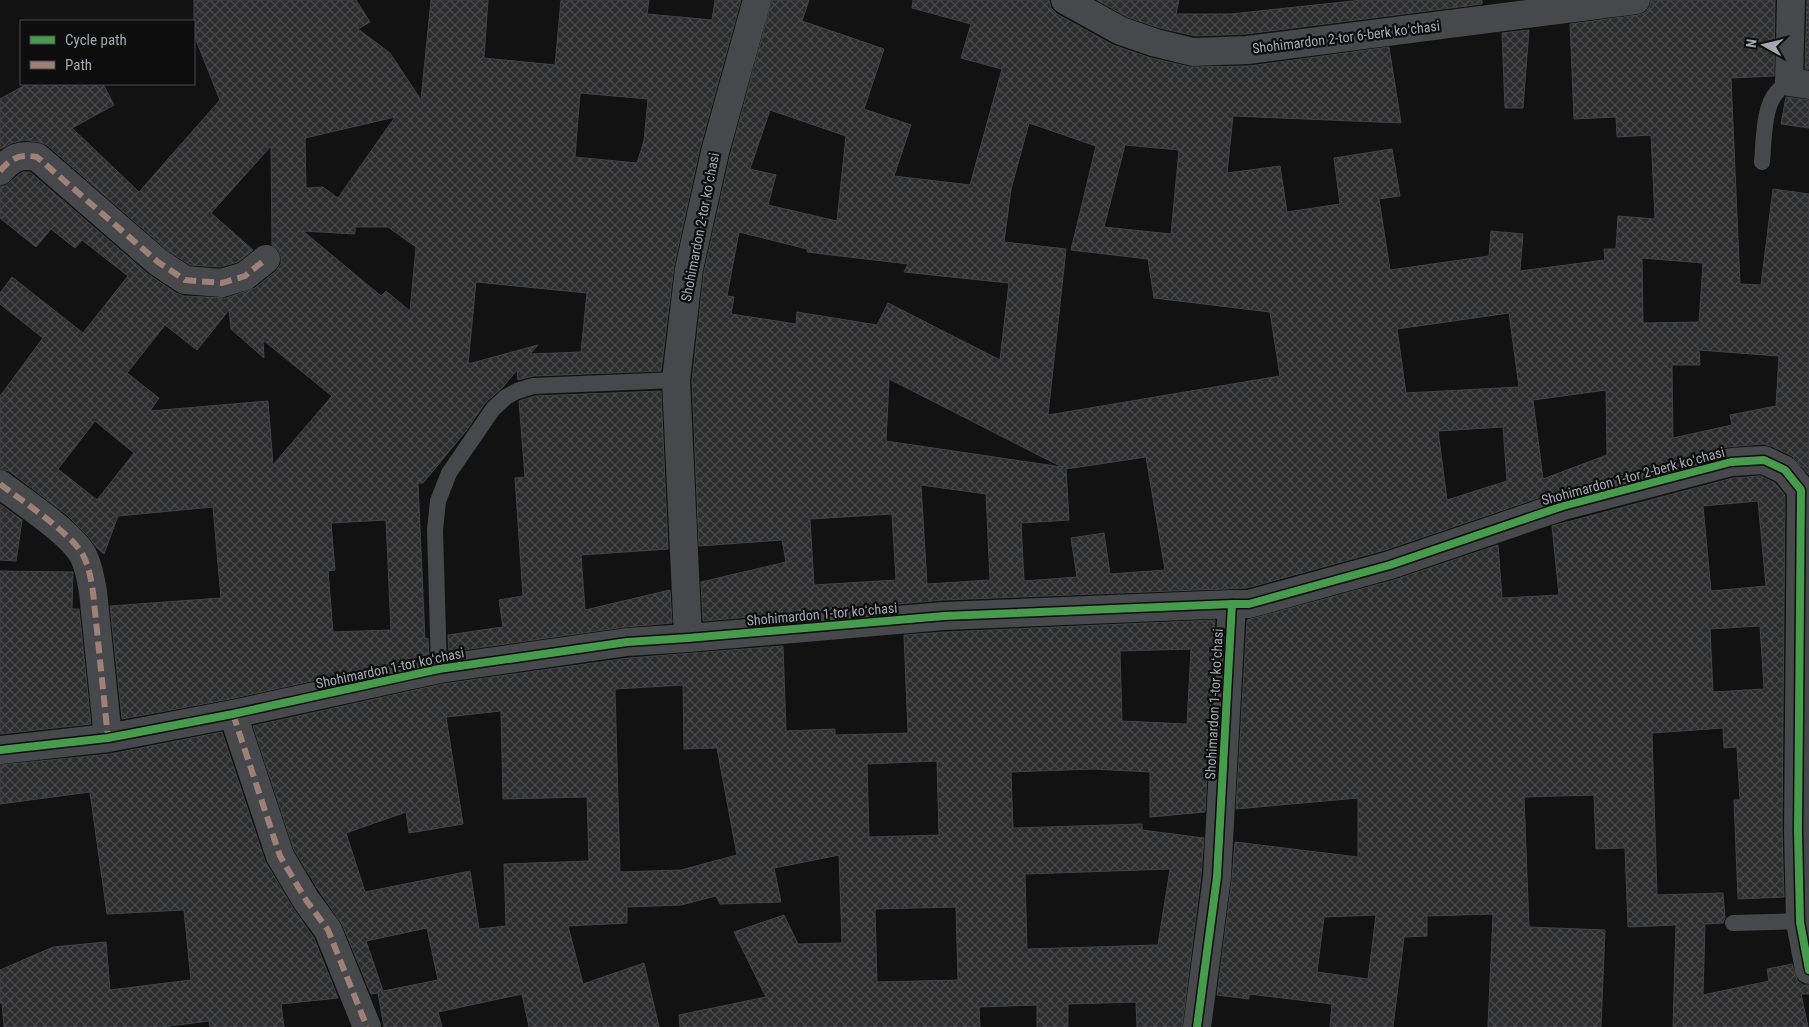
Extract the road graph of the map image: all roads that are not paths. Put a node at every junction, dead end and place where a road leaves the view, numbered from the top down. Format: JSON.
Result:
{"nodes":[{"id":1,"x":756,"y":0,"type":"edge"},
{"id":2,"x":1065,"y":0,"type":"edge"},
{"id":3,"x":1636,"y":0,"type":"edge"},
{"id":4,"x":1791,"y":0,"type":"edge"},
{"id":5,"x":1799,"y":84,"type":"edge"},
{"id":6,"x":1762,"y":162,"type":"dead end"},
{"id":7,"x":0,"y":171,"type":"edge"},
{"id":8,"x":266,"y":259,"type":"dead end"},
{"id":9,"x":676,"y":380,"type":"junction"},
{"id":10,"x":0,"y":484,"type":"edge"},
{"id":11,"x":1232,"y":604,"type":"junction"},
{"id":12,"x":688,"y":638,"type":"junction"},
{"id":13,"x":438,"y":669,"type":"junction"},
{"id":14,"x":233,"y":714,"type":"junction"},
{"id":15,"x":108,"y":738,"type":"junction"},
{"id":16,"x":0,"y":750,"type":"edge"},
{"id":17,"x":1804,"y":922,"type":"edge"},
{"id":18,"x":1733,"y":923,"type":"dead end"},
{"id":19,"x":1809,"y":970,"type":"edge"},
{"id":20,"x":367,"y":1027,"type":"edge"},
{"id":21,"x":1197,"y":1027,"type":"edge"}],
"edges":[{"from":1,"to":9,"type":"street","name":"Shohimardon 2-tor koʻchasi"},
{"from":2,"to":3,"type":"street","name":"Shohimardon 2-tor 6-berk koʻchasi"},
{"from":4,"to":5,"type":"street"},
{"from":5,"to":6,"type":"lane"},
{"from":7,"to":8,"type":"street"},
{"from":9,"to":12,"type":"street","name":"Shohimardon 2-tor koʻchasi"},
{"from":9,"to":13,"type":"lane"},
{"from":10,"to":15,"type":"street"},
{"from":11,"to":12,"type":"street","name":"Shohimardon 1-tor koʻchasi"},
{"from":11,"to":17,"type":"street","name":"Shohimardon 1-tor 2-berk koʻchasi"},
{"from":11,"to":21,"type":"street","name":"Shohimardon 1-tor koʻchasi"},
{"from":12,"to":13,"type":"street","name":"Shohimardon 1-tor koʻchasi"},
{"from":13,"to":14,"type":"street","name":"Shohimardon 1-tor koʻchasi"},
{"from":14,"to":15,"type":"street","name":"Shohimardon 1-tor koʻchasi"},
{"from":14,"to":20,"type":"street"},
{"from":15,"to":16,"type":"street","name":"Shohimardon 1-tor koʻchasi"},
{"from":17,"to":18,"type":"lane"},
{"from":17,"to":19,"type":"street","name":"Shohimardon 1-tor 2-berk koʻchasi"}]}
